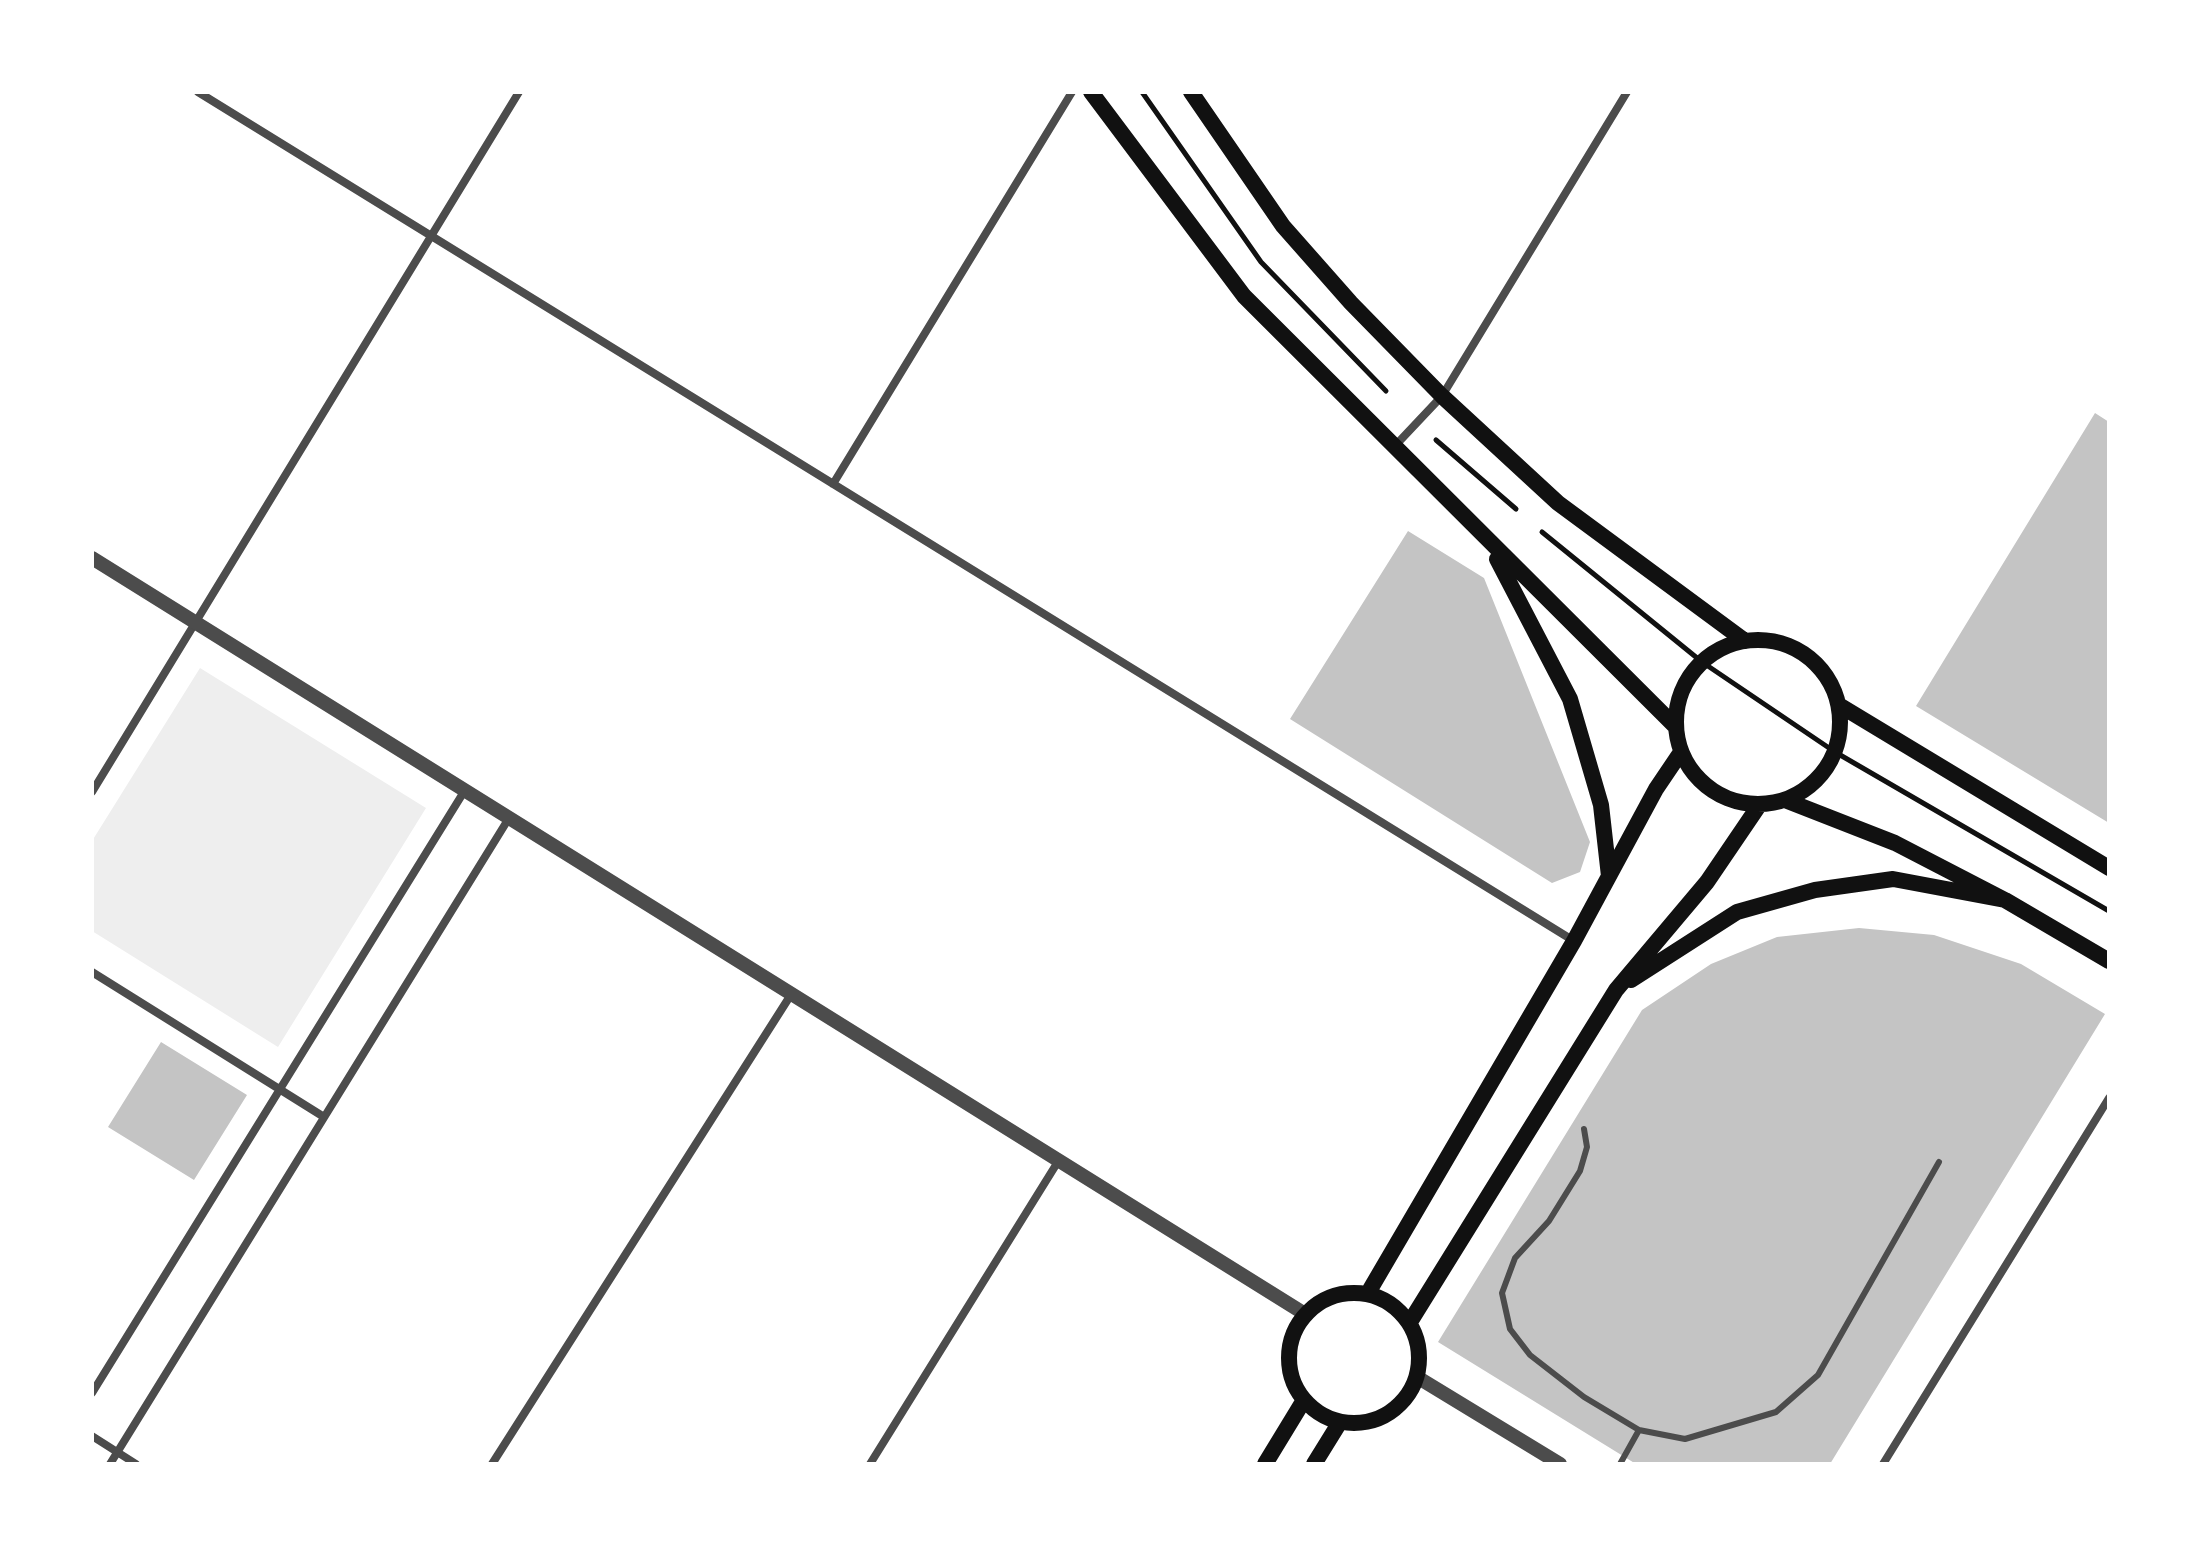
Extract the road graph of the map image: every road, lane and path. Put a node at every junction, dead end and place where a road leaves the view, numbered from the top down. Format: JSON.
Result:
{"nodes":[{"id":1,"x":198,"y":92,"type":"edge"},
{"id":2,"x":519,"y":92,"type":"edge"},
{"id":3,"x":1072,"y":92,"type":"edge"},
{"id":4,"x":1091,"y":92,"type":"edge"},
{"id":5,"x":1191,"y":92,"type":"edge"},
{"id":6,"x":1627,"y":92,"type":"edge"},
{"id":7,"x":432,"y":236,"type":"junction"},
{"id":8,"x":1442,"y":396,"type":"junction"},
{"id":9,"x":1393,"y":448,"type":"junction"},
{"id":10,"x":833,"y":484,"type":"junction"},
{"id":11,"x":1484,"y":537,"type":"junction"},
{"id":12,"x":92,"y":558,"type":"edge"},
{"id":13,"x":196,"y":623,"type":"junction"},
{"id":14,"x":1745,"y":641,"type":"junction"},
{"id":15,"x":1839,"y":705,"type":"junction"},
{"id":16,"x":1676,"y":727,"type":"junction"},
{"id":17,"x":1681,"y":752,"type":"junction"},
{"id":18,"x":465,"y":790,"type":"junction"},
{"id":19,"x":92,"y":792,"type":"edge"},
{"id":20,"x":1785,"y":800,"type":"junction"},
{"id":21,"x":1760,"y":804,"type":"junction"},
{"id":22,"x":509,"y":818,"type":"junction"},
{"id":23,"x":2109,"y":868,"type":"edge"},
{"id":24,"x":1609,"y":876,"type":"junction"},
{"id":25,"x":2005,"y":900,"type":"junction"},
{"id":26,"x":1574,"y":941,"type":"junction"},
{"id":27,"x":2109,"y":961,"type":"edge"},
{"id":28,"x":92,"y":972,"type":"edge"},
{"id":29,"x":1616,"y":990,"type":"junction"},
{"id":30,"x":792,"y":993,"type":"junction"},
{"id":31,"x":280,"y":1089,"type":"junction"},
{"id":32,"x":2109,"y":1098,"type":"edge"},
{"id":33,"x":324,"y":1117,"type":"junction"},
{"id":34,"x":1584,"y":1129,"type":"dead end"},
{"id":35,"x":1059,"y":1160,"type":"junction"},
{"id":36,"x":1939,"y":1162,"type":"dead end"},
{"id":37,"x":1368,"y":1293,"type":"junction"},
{"id":38,"x":1305,"y":1314,"type":"junction"},
{"id":39,"x":1410,"y":1322,"type":"junction"},
{"id":40,"x":1417,"y":1377,"type":"junction"},
{"id":41,"x":92,"y":1393,"type":"edge"},
{"id":42,"x":1304,"y":1400,"type":"junction"},
{"id":43,"x":1340,"y":1422,"type":"junction"},
{"id":44,"x":1639,"y":1430,"type":"junction"},
{"id":45,"x":92,"y":1436,"type":"edge"},
{"id":46,"x":117,"y":1452,"type":"junction"},
{"id":47,"x":110,"y":1464,"type":"edge"},
{"id":48,"x":136,"y":1464,"type":"edge"},
{"id":49,"x":492,"y":1464,"type":"edge"},
{"id":50,"x":870,"y":1464,"type":"edge"},
{"id":51,"x":1265,"y":1464,"type":"edge"},
{"id":52,"x":1314,"y":1464,"type":"edge"},
{"id":53,"x":1560,"y":1464,"type":"edge"},
{"id":54,"x":1620,"y":1464,"type":"edge"},
{"id":55,"x":1883,"y":1464,"type":"edge"}],
"edges":[{"from":1,"to":7,"type":"street"},
{"from":2,"to":7,"type":"street"},
{"from":3,"to":10,"type":"street"},
{"from":4,"to":9,"type":"main road"},
{"from":5,"to":8,"type":"main road"},
{"from":6,"to":8,"type":"street"},
{"from":7,"to":10,"type":"street"},
{"from":7,"to":13,"type":"street"},
{"from":8,"to":9,"type":"street"},
{"from":8,"to":14,"type":"main road"},
{"from":9,"to":11,"type":"main road"},
{"from":10,"to":26,"type":"street"},
{"from":11,"to":16,"type":"main road"},
{"from":11,"to":24,"type":"main road"},
{"from":12,"to":13,"type":"street"},
{"from":13,"to":18,"type":"street"},
{"from":13,"to":19,"type":"street"},
{"from":14,"to":15,"type":"main road"},
{"from":14,"to":16,"type":"main road"},
{"from":15,"to":20,"type":"main road"},
{"from":15,"to":23,"type":"main road"},
{"from":16,"to":17,"type":"main road"},
{"from":17,"to":21,"type":"main road"},
{"from":17,"to":24,"type":"main road"},
{"from":18,"to":22,"type":"street"},
{"from":18,"to":31,"type":"street"},
{"from":20,"to":21,"type":"main road"},
{"from":20,"to":25,"type":"main road"},
{"from":21,"to":29,"type":"main road"},
{"from":22,"to":30,"type":"street"},
{"from":22,"to":33,"type":"street"},
{"from":24,"to":26,"type":"main road"},
{"from":25,"to":27,"type":"main road"},
{"from":25,"to":29,"type":"main road"},
{"from":26,"to":37,"type":"main road"},
{"from":28,"to":31,"type":"street"},
{"from":29,"to":39,"type":"main road"},
{"from":30,"to":35,"type":"street"},
{"from":30,"to":49,"type":"street"},
{"from":31,"to":33,"type":"street"},
{"from":31,"to":41,"type":"street"},
{"from":32,"to":55,"type":"street"},
{"from":33,"to":46,"type":"street"},
{"from":34,"to":44,"type":"lane"},
{"from":35,"to":38,"type":"street"},
{"from":35,"to":50,"type":"street"},
{"from":36,"to":44,"type":"lane"},
{"from":37,"to":38,"type":"main road"},
{"from":37,"to":39,"type":"main road"},
{"from":38,"to":42,"type":"main road"},
{"from":39,"to":40,"type":"main road"},
{"from":40,"to":43,"type":"main road"},
{"from":40,"to":53,"type":"street"},
{"from":42,"to":43,"type":"main road"},
{"from":42,"to":51,"type":"main road"},
{"from":43,"to":52,"type":"main road"},
{"from":44,"to":54,"type":"lane"},
{"from":45,"to":46,"type":"street"},
{"from":46,"to":47,"type":"street"},
{"from":46,"to":48,"type":"street"}]}
